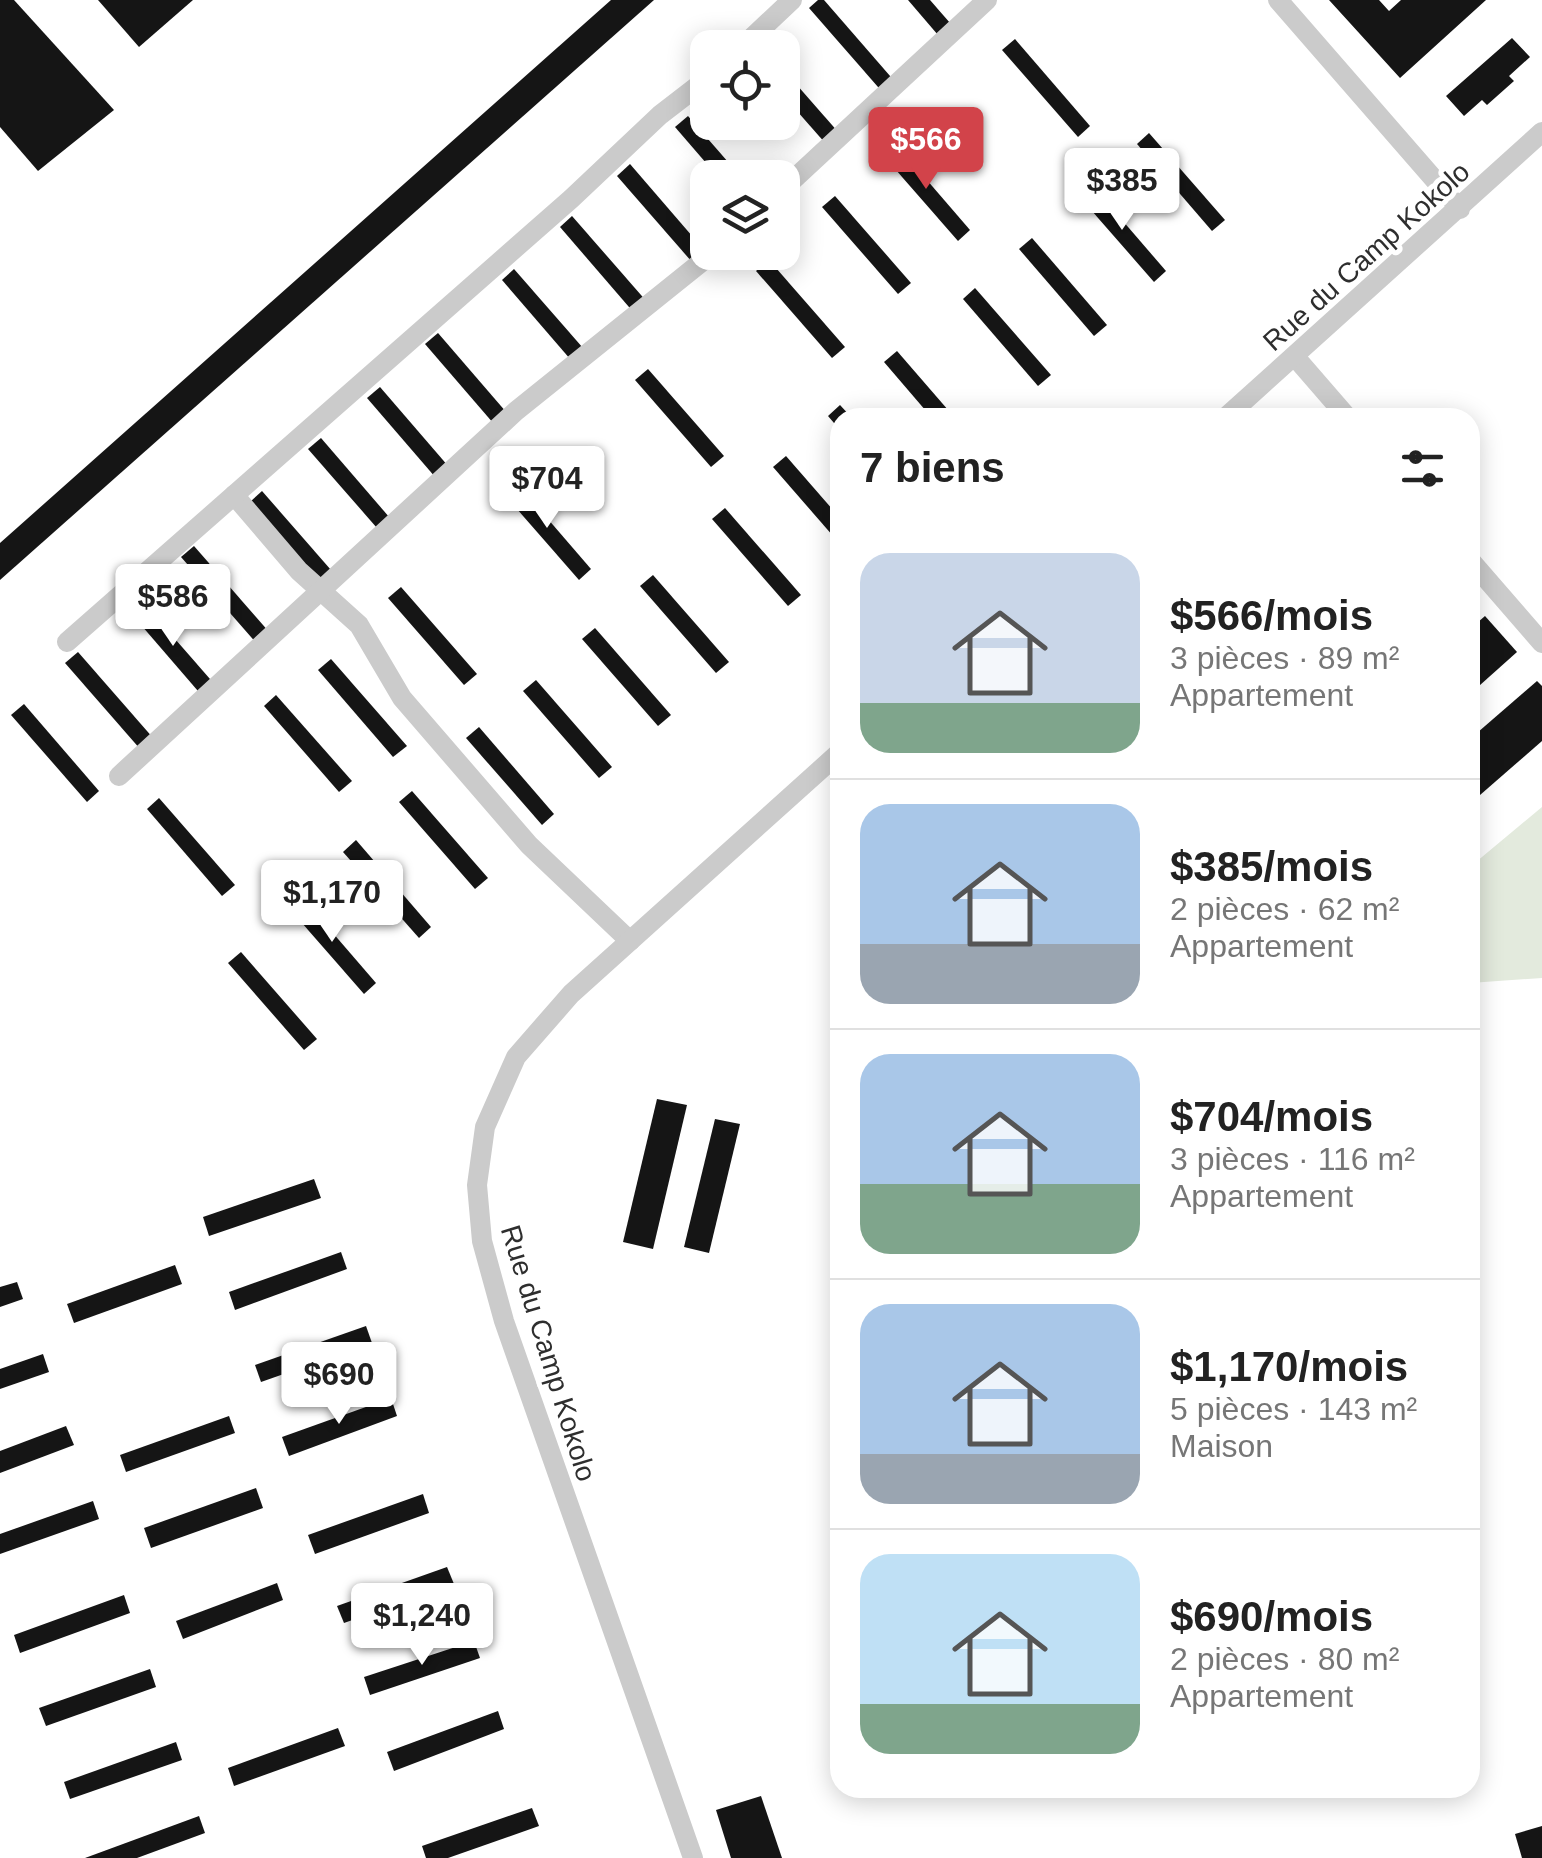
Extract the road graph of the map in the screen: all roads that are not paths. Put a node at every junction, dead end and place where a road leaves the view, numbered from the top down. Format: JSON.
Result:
{"nodes":[{"id":1,"x":792,"y":0,"type":"edge"},
{"id":2,"x":987,"y":0,"type":"edge"},
{"id":3,"x":1278,"y":0,"type":"edge"},
{"id":4,"x":760,"y":30,"type":"edge"},
{"id":5,"x":690,"y":92,"type":"edge"},
{"id":6,"x":1542,"y":132,"type":"edge"},
{"id":7,"x":800,"y":173,"type":"edge"},
{"id":8,"x":1460,"y":209,"type":"junction"},
{"id":9,"x":692,"y":270,"type":"edge"},
{"id":10,"x":1296,"y":358,"type":"junction"},
{"id":11,"x":1237,"y":408,"type":"edge"},
{"id":12,"x":1339,"y":408,"type":"edge"},
{"id":13,"x":234,"y":495,"type":"junction"},
{"id":14,"x":1480,"y":572,"type":"edge"},
{"id":15,"x":325,"y":591,"type":"junction"},
{"id":16,"x":67,"y":642,"type":"dead end"},
{"id":17,"x":1542,"y":643,"type":"edge"},
{"id":18,"x":830,"y":761,"type":"edge"},
{"id":19,"x":118,"y":776,"type":"dead end"},
{"id":20,"x":630,"y":941,"type":"junction"},
{"id":21,"x":693,"y":1858,"type":"edge"}],
"edges":[{"from":1,"to":4,"type":"street"},
{"from":2,"to":7,"type":"street"},
{"from":3,"to":8,"type":"street"},
{"from":5,"to":13,"type":"street"},
{"from":6,"to":8,"type":"street","name":"Rue du Camp Kokolo"},
{"from":8,"to":10,"type":"street","name":"Rue du Camp Kokolo"},
{"from":9,"to":15,"type":"street"},
{"from":10,"to":11,"type":"street","name":"Rue du Camp Kokolo"},
{"from":10,"to":12,"type":"street"},
{"from":13,"to":15,"type":"street"},
{"from":13,"to":16,"type":"street"},
{"from":14,"to":17,"type":"street"},
{"from":15,"to":19,"type":"street"},
{"from":15,"to":20,"type":"street"},
{"from":18,"to":20,"type":"street","name":"Rue du Camp Kokolo"},
{"from":20,"to":21,"type":"street","name":"Rue du Camp Kokolo"}]}
